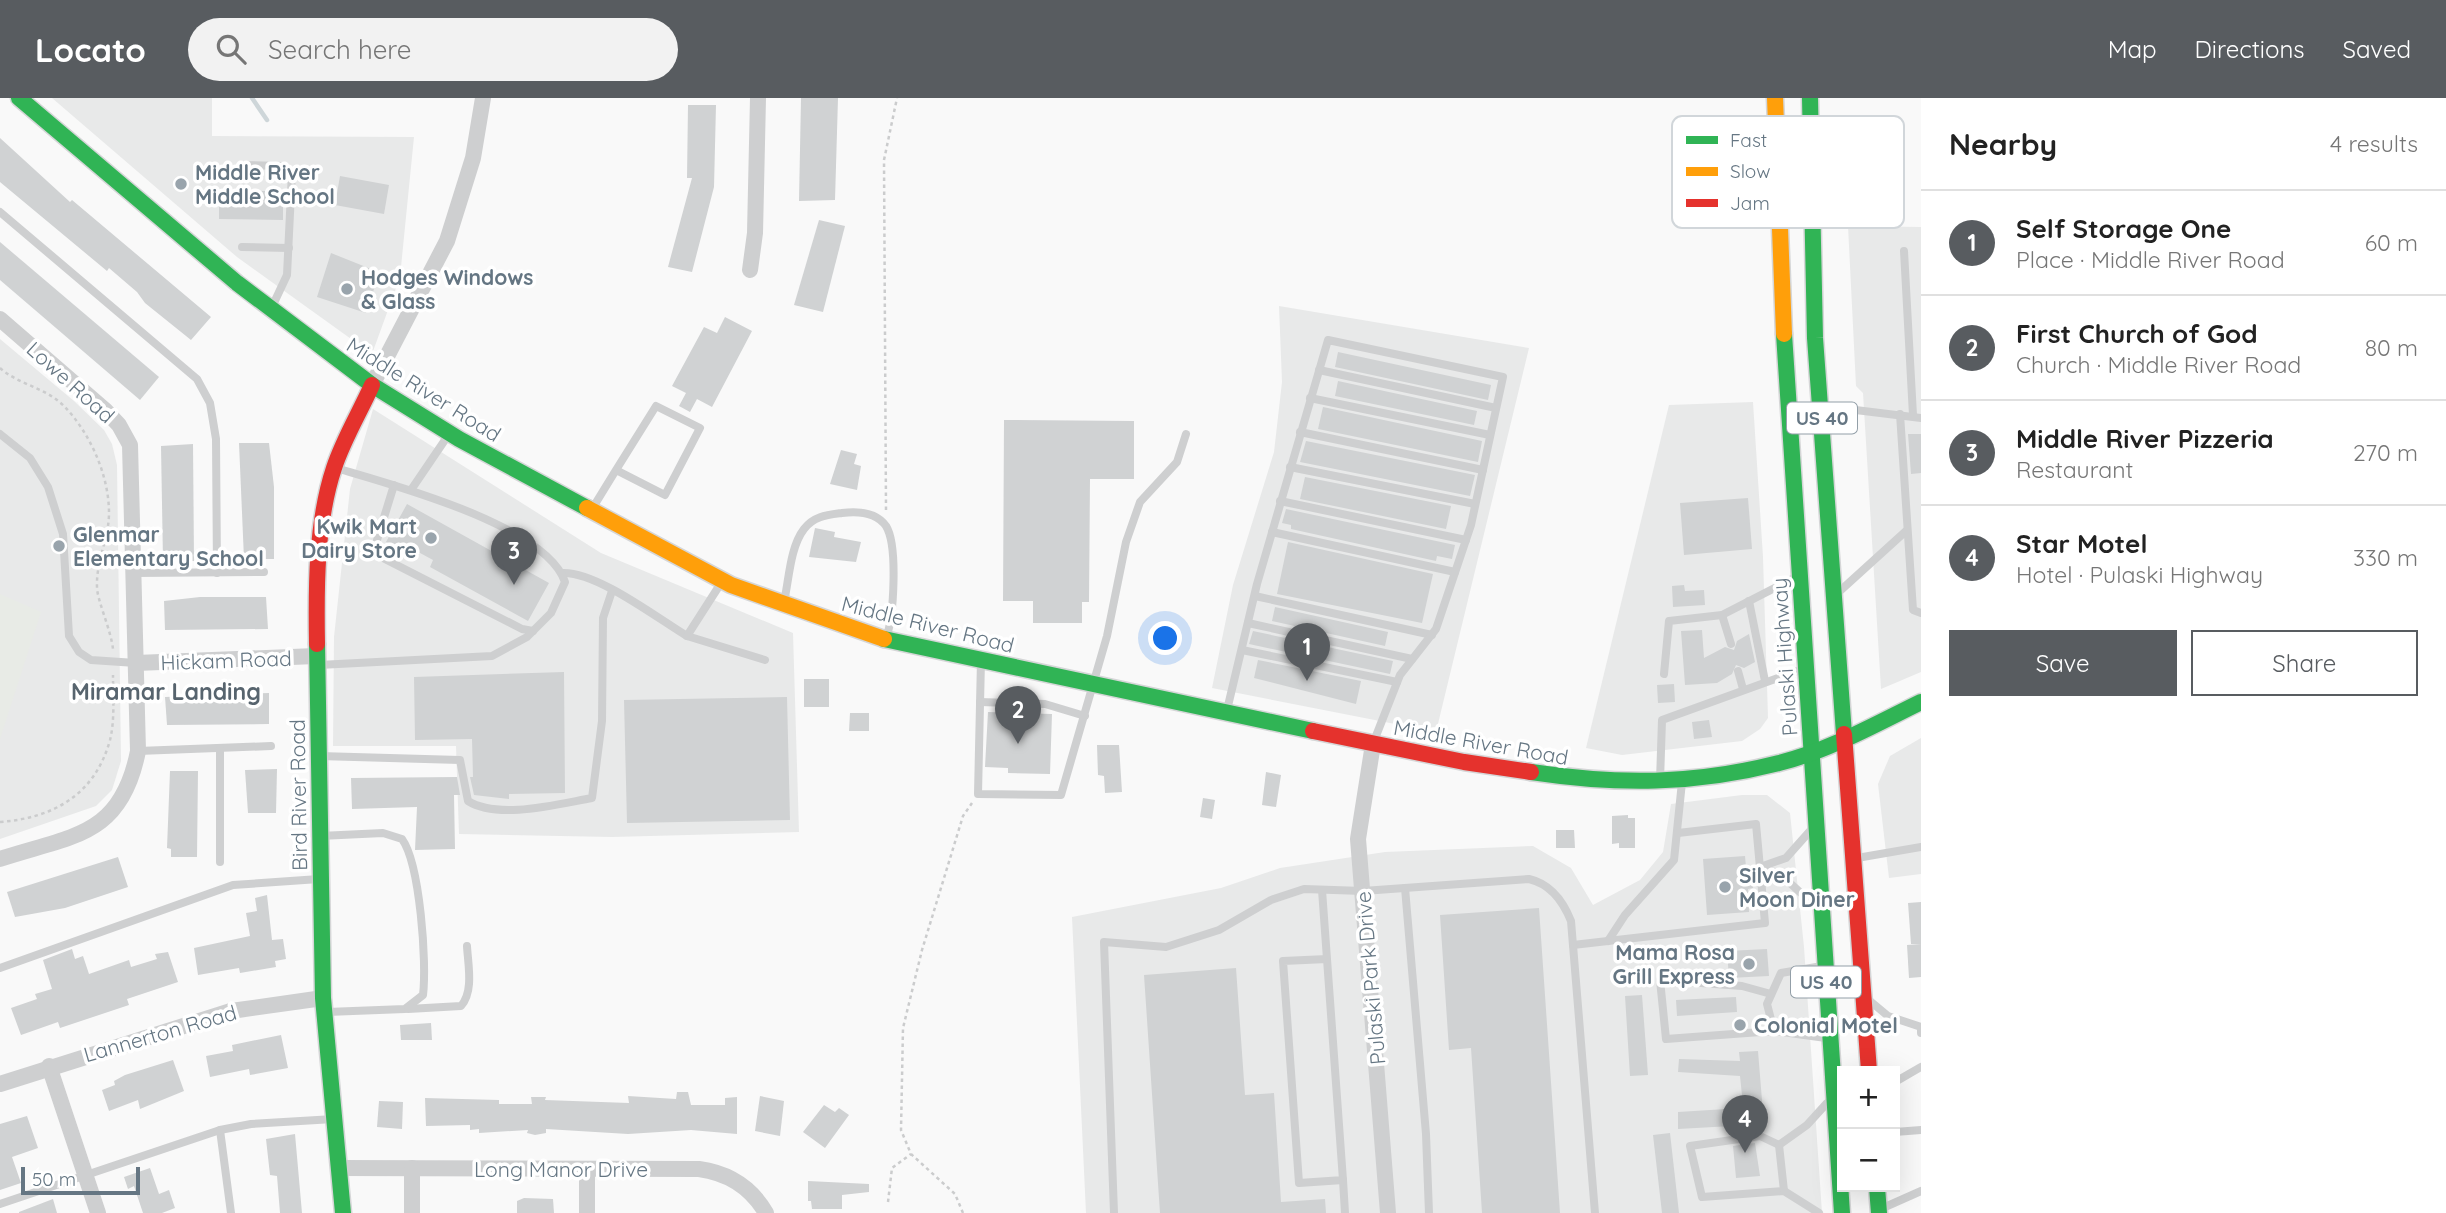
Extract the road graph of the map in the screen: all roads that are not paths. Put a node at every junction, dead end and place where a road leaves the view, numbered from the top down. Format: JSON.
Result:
{"nodes":[{"id":1,"x":19,"y":98,"type":"edge"},
{"id":2,"x":482,"y":98,"type":"edge"},
{"id":3,"x":758,"y":98,"type":"edge"},
{"id":4,"x":1775,"y":98,"type":"edge"},
{"id":5,"x":1810,"y":98,"type":"edge"},
{"id":6,"x":1776,"y":116,"type":"edge"},
{"id":7,"x":1810,"y":116,"type":"edge"},
{"id":8,"x":241,"y":165,"type":"dead end"},
{"id":9,"x":0,"y":212,"type":"edge"},
{"id":10,"x":1780,"y":228,"type":"edge"},
{"id":11,"x":1813,"y":228,"type":"edge"},
{"id":12,"x":242,"y":247,"type":"dead end"},
{"id":13,"x":289,"y":248,"type":"junction"},
{"id":14,"x":1904,"y":251,"type":"dead end"},
{"id":15,"x":750,"y":270,"type":"dead end"},
{"id":16,"x":270,"y":309,"type":"junction"},
{"id":17,"x":0,"y":319,"type":"edge"},
{"id":18,"x":1319,"y":370,"type":"junction"},
{"id":19,"x":372,"y":385,"type":"junction"},
{"id":20,"x":1310,"y":398,"type":"junction"},
{"id":21,"x":1821,"y":406,"type":"junction"},
{"id":22,"x":1496,"y":408,"type":"junction"},
{"id":23,"x":1900,"y":414,"type":"junction"},
{"id":24,"x":1917,"y":417,"type":"edge"},
{"id":25,"x":1300,"y":432,"type":"junction"},
{"id":26,"x":0,"y":434,"type":"edge"},
{"id":27,"x":450,"y":434,"type":"junction"},
{"id":28,"x":1186,"y":434,"type":"dead end"},
{"id":29,"x":1490,"y":435,"type":"junction"},
{"id":30,"x":334,"y":467,"type":"junction"},
{"id":31,"x":1290,"y":467,"type":"junction"},
{"id":32,"x":616,"y":470,"type":"junction"},
{"id":33,"x":1483,"y":470,"type":"junction"},
{"id":34,"x":394,"y":485,"type":"junction"},
{"id":35,"x":411,"y":490,"type":"junction"},
{"id":36,"x":1280,"y":501,"type":"junction"},
{"id":37,"x":1475,"y":504,"type":"junction"},
{"id":38,"x":590,"y":512,"type":"junction"},
{"id":39,"x":1272,"y":531,"type":"junction"},
{"id":40,"x":1906,"y":531,"type":"junction"},
{"id":41,"x":1466,"y":540,"type":"junction"},
{"id":42,"x":264,"y":572,"type":"dead end"},
{"id":43,"x":1455,"y":572,"type":"junction"},
{"id":44,"x":134,"y":573,"type":"junction"},
{"id":45,"x":217,"y":573,"type":"junction"},
{"id":46,"x":562,"y":573,"type":"junction"},
{"id":47,"x":1800,"y":575,"type":"junction"},
{"id":48,"x":723,"y":580,"type":"junction"},
{"id":49,"x":612,"y":591,"type":"junction"},
{"id":50,"x":1836,"y":594,"type":"junction"},
{"id":51,"x":1255,"y":596,"type":"junction"},
{"id":52,"x":1749,"y":601,"type":"junction"},
{"id":53,"x":783,"y":605,"type":"junction"},
{"id":54,"x":1921,"y":613,"type":"edge"},
{"id":55,"x":1723,"y":614,"type":"junction"},
{"id":56,"x":1248,"y":624,"type":"junction"},
{"id":57,"x":533,"y":631,"type":"junction"},
{"id":58,"x":1432,"y":635,"type":"junction"},
{"id":59,"x":687,"y":636,"type":"junction"},
{"id":60,"x":886,"y":639,"type":"junction"},
{"id":61,"x":1731,"y":644,"type":"dead end"},
{"id":62,"x":1242,"y":650,"type":"junction"},
{"id":63,"x":1412,"y":659,"type":"junction"},
{"id":64,"x":316,"y":660,"type":"junction"},
{"id":65,"x":765,"y":660,"type":"dead end"},
{"id":66,"x":981,"y":660,"type":"junction"},
{"id":67,"x":136,"y":663,"type":"junction"},
{"id":68,"x":1806,"y":668,"type":"junction"},
{"id":69,"x":1738,"y":671,"type":"dead end"},
{"id":70,"x":1664,"y":674,"type":"dead end"},
{"id":71,"x":1765,"y":681,"type":"junction"},
{"id":72,"x":1397,"y":682,"type":"junction"},
{"id":73,"x":1094,"y":684,"type":"junction"},
{"id":74,"x":1743,"y":689,"type":"junction"},
{"id":75,"x":980,"y":702,"type":"junction"},
{"id":76,"x":1921,"y":702,"type":"edge"},
{"id":77,"x":1227,"y":713,"type":"junction"},
{"id":78,"x":1084,"y":716,"type":"junction"},
{"id":79,"x":1846,"y":738,"type":"junction"},
{"id":80,"x":1373,"y":744,"type":"junction"},
{"id":81,"x":271,"y":746,"type":"dead end"},
{"id":82,"x":220,"y":748,"type":"junction"},
{"id":83,"x":138,"y":751,"type":"junction"},
{"id":84,"x":1811,"y":752,"type":"junction"},
{"id":85,"x":318,"y":756,"type":"junction"},
{"id":86,"x":1682,"y":779,"type":"junction"},
{"id":87,"x":1660,"y":783,"type":"junction"},
{"id":88,"x":1816,"y":824,"type":"junction"},
{"id":89,"x":1678,"y":833,"type":"junction"},
{"id":90,"x":319,"y":836,"type":"junction"},
{"id":91,"x":1921,"y":847,"type":"edge"},
{"id":92,"x":1854,"y":858,"type":"junction"},
{"id":93,"x":0,"y":859,"type":"edge"},
{"id":94,"x":220,"y":862,"type":"dead end"},
{"id":95,"x":1760,"y":867,"type":"junction"},
{"id":96,"x":320,"y":879,"type":"junction"},
{"id":97,"x":1405,"y":888,"type":"junction"},
{"id":98,"x":1322,"y":890,"type":"junction"},
{"id":99,"x":1363,"y":891,"type":"junction"},
{"id":100,"x":1821,"y":914,"type":"junction"},
{"id":101,"x":1608,"y":941,"type":"junction"},
{"id":102,"x":1573,"y":945,"type":"junction"},
{"id":103,"x":467,"y":946,"type":"dead end"},
{"id":104,"x":1327,"y":959,"type":"junction"},
{"id":105,"x":1825,"y":965,"type":"junction"},
{"id":106,"x":0,"y":968,"type":"edge"},
{"id":107,"x":1772,"y":994,"type":"junction"},
{"id":108,"x":1864,"y":996,"type":"junction"},
{"id":109,"x":323,"y":1005,"type":"junction"},
{"id":110,"x":405,"y":1009,"type":"junction"},
{"id":111,"x":1921,"y":1027,"type":"edge"},
{"id":112,"x":1774,"y":1031,"type":"junction"},
{"id":113,"x":1921,"y":1033,"type":"edge"},
{"id":114,"x":1830,"y":1039,"type":"junction"},
{"id":115,"x":49,"y":1066,"type":"junction"},
{"id":116,"x":1869,"y":1066,"type":"edge"},
{"id":117,"x":1921,"y":1067,"type":"edge"},
{"id":118,"x":1900,"y":1079,"type":"edge"},
{"id":119,"x":0,"y":1084,"type":"edge"},
{"id":120,"x":1834,"y":1095,"type":"junction"},
{"id":121,"x":334,"y":1119,"type":"junction"},
{"id":122,"x":220,"y":1130,"type":"junction"},
{"id":123,"x":1921,"y":1130,"type":"edge"},
{"id":124,"x":1900,"y":1132,"type":"edge"},
{"id":125,"x":1779,"y":1145,"type":"junction"},
{"id":126,"x":339,"y":1168,"type":"junction"},
{"id":127,"x":412,"y":1168,"type":"junction"},
{"id":128,"x":587,"y":1169,"type":"junction"},
{"id":129,"x":85,"y":1175,"type":"junction"},
{"id":130,"x":1343,"y":1180,"type":"junction"},
{"id":131,"x":1784,"y":1191,"type":"junction"},
{"id":132,"x":1921,"y":1191,"type":"edge"},
{"id":133,"x":1877,"y":1192,"type":"edge"},
{"id":134,"x":0,"y":1204,"type":"edge"},
{"id":135,"x":1879,"y":1211,"type":"edge"},
{"id":136,"x":98,"y":1213,"type":"edge"},
{"id":137,"x":230,"y":1213,"type":"edge"},
{"id":138,"x":343,"y":1213,"type":"edge"},
{"id":139,"x":412,"y":1213,"type":"edge"},
{"id":140,"x":587,"y":1213,"type":"edge"},
{"id":141,"x":766,"y":1213,"type":"edge"},
{"id":142,"x":1114,"y":1213,"type":"edge"},
{"id":143,"x":1345,"y":1213,"type":"edge"},
{"id":144,"x":1388,"y":1213,"type":"edge"},
{"id":145,"x":1429,"y":1213,"type":"edge"},
{"id":146,"x":1595,"y":1213,"type":"edge"},
{"id":147,"x":1819,"y":1213,"type":"edge"},
{"id":148,"x":1842,"y":1213,"type":"edge"}],
"edges":[{"from":1,"to":16,"type":"main road","name":"Middle River Road"},
{"from":2,"to":19,"type":"street"},
{"from":3,"to":15,"type":"street"},
{"from":4,"to":6,"type":"main road","name":"Pulaski Highway","number":"US 40"},
{"from":5,"to":7,"type":"main road","number":"US 40"},
{"from":8,"to":13,"type":"lane"},
{"from":9,"to":45,"type":"lane"},
{"from":10,"to":47,"type":"main road","name":"Pulaski Highway","number":"US 40"},
{"from":11,"to":21,"type":"main road","number":"US 40"},
{"from":12,"to":13,"type":"lane"},
{"from":13,"to":16,"type":"lane"},
{"from":14,"to":24,"type":"lane"},
{"from":16,"to":19,"type":"main road","name":"Middle River Road"},
{"from":17,"to":44,"type":"street","name":"Lowe Road"},
{"from":18,"to":20,"type":"lane"},
{"from":18,"to":22,"type":"lane"},
{"from":18,"to":22,"type":"lane"},
{"from":19,"to":27,"type":"main road","name":"Middle River Road"},
{"from":19,"to":30,"type":"main road","name":"Bird River Road"},
{"from":20,"to":25,"type":"lane"},
{"from":20,"to":29,"type":"lane"},
{"from":21,"to":23,"type":"lane"},
{"from":21,"to":50,"type":"main road","number":"US 40"},
{"from":22,"to":29,"type":"lane"},
{"from":23,"to":24,"type":"lane"},
{"from":23,"to":40,"type":"lane"},
{"from":25,"to":31,"type":"lane"},
{"from":25,"to":33,"type":"lane"},
{"from":26,"to":67,"type":"lane"},
{"from":27,"to":35,"type":"lane"},
{"from":27,"to":38,"type":"main road","name":"Middle River Road"},
{"from":28,"to":73,"type":"lane"},
{"from":29,"to":33,"type":"lane"},
{"from":30,"to":34,"type":"lane"},
{"from":30,"to":64,"type":"main road","name":"Bird River Road"},
{"from":31,"to":36,"type":"lane"},
{"from":31,"to":37,"type":"lane"},
{"from":32,"to":32,"type":"lane"},
{"from":32,"to":38,"type":"lane"},
{"from":33,"to":37,"type":"lane"},
{"from":34,"to":35,"type":"lane"},
{"from":34,"to":57,"type":"lane"},
{"from":35,"to":46,"type":"lane"},
{"from":36,"to":39,"type":"lane"},
{"from":36,"to":41,"type":"lane"},
{"from":37,"to":41,"type":"lane"},
{"from":38,"to":48,"type":"main road","name":"Middle River Road"},
{"from":39,"to":43,"type":"lane"},
{"from":39,"to":51,"type":"lane"},
{"from":40,"to":50,"type":"lane"},
{"from":40,"to":54,"type":"lane"},
{"from":41,"to":43,"type":"lane"},
{"from":42,"to":45,"type":"lane"},
{"from":43,"to":58,"type":"lane"},
{"from":44,"to":45,"type":"lane"},
{"from":44,"to":67,"type":"street","name":"Lowe Road"},
{"from":46,"to":49,"type":"lane"},
{"from":46,"to":57,"type":"lane"},
{"from":47,"to":52,"type":"lane"},
{"from":47,"to":68,"type":"main road","name":"Pulaski Highway","number":"US 40"},
{"from":48,"to":53,"type":"main road","name":"Middle River Road"},
{"from":48,"to":59,"type":"lane"},
{"from":49,"to":59,"type":"lane"},
{"from":49,"to":85,"type":"lane"},
{"from":50,"to":79,"type":"main road","number":"US 40"},
{"from":51,"to":56,"type":"lane"},
{"from":51,"to":58,"type":"lane"},
{"from":52,"to":55,"type":"lane"},
{"from":52,"to":71,"type":"lane"},
{"from":53,"to":60,"type":"main road","name":"Middle River Road"},
{"from":53,"to":60,"type":"lane"},
{"from":55,"to":61,"type":"lane"},
{"from":55,"to":70,"type":"lane"},
{"from":56,"to":62,"type":"lane"},
{"from":56,"to":63,"type":"lane"},
{"from":57,"to":64,"type":"lane"},
{"from":58,"to":63,"type":"lane"},
{"from":59,"to":65,"type":"lane"},
{"from":60,"to":66,"type":"main road","name":"Middle River Road"},
{"from":62,"to":72,"type":"lane"},
{"from":62,"to":77,"type":"lane"},
{"from":63,"to":72,"type":"lane"},
{"from":64,"to":67,"type":"street","name":"Hickam Road"},
{"from":64,"to":85,"type":"main road","name":"Bird River Road"},
{"from":66,"to":73,"type":"main road","name":"Middle River Road"},
{"from":66,"to":75,"type":"lane"},
{"from":67,"to":83,"type":"street","name":"Lowe Road"},
{"from":68,"to":71,"type":"lane"},
{"from":68,"to":84,"type":"main road","name":"Pulaski Highway","number":"US 40"},
{"from":69,"to":74,"type":"lane"},
{"from":71,"to":74,"type":"lane"},
{"from":72,"to":80,"type":"lane"},
{"from":73,"to":77,"type":"main road","name":"Middle River Road"},
{"from":73,"to":78,"type":"lane"},
{"from":74,"to":87,"type":"lane"},
{"from":75,"to":78,"type":"lane"},
{"from":75,"to":78,"type":"lane"},
{"from":76,"to":79,"type":"main road","name":"Middle River Road"},
{"from":77,"to":80,"type":"main road","name":"Middle River Road"},
{"from":79,"to":84,"type":"main road","name":"Middle River Road"},
{"from":79,"to":92,"type":"main road","number":"US 40"},
{"from":80,"to":87,"type":"main road","name":"Middle River Road"},
{"from":80,"to":99,"type":"street","name":"Pulaski Park Drive"},
{"from":81,"to":82,"type":"lane"},
{"from":82,"to":83,"type":"lane"},
{"from":82,"to":94,"type":"lane"},
{"from":83,"to":93,"type":"street","name":"Lowe Road"},
{"from":84,"to":86,"type":"main road","name":"Middle River Road"},
{"from":84,"to":88,"type":"main road","name":"Pulaski Highway","number":"US 40"},
{"from":85,"to":90,"type":"main road","name":"Bird River Road"},
{"from":86,"to":87,"type":"main road","name":"Middle River Road"},
{"from":86,"to":89,"type":"lane"},
{"from":88,"to":95,"type":"lane"},
{"from":88,"to":100,"type":"main road","name":"Pulaski Highway","number":"US 40"},
{"from":89,"to":95,"type":"lane"},
{"from":89,"to":101,"type":"lane"},
{"from":90,"to":96,"type":"main road","name":"Bird River Road"},
{"from":90,"to":110,"type":"lane"},
{"from":91,"to":92,"type":"lane"},
{"from":92,"to":108,"type":"main road","number":"US 40"},
{"from":95,"to":100,"type":"lane"},
{"from":95,"to":101,"type":"lane"},
{"from":96,"to":106,"type":"lane"},
{"from":96,"to":109,"type":"main road","name":"Bird River Road"},
{"from":97,"to":99,"type":"lane"},
{"from":97,"to":102,"type":"lane"},
{"from":97,"to":145,"type":"lane"},
{"from":98,"to":99,"type":"lane"},
{"from":98,"to":104,"type":"lane"},
{"from":98,"to":142,"type":"lane"},
{"from":99,"to":144,"type":"street","name":"Pulaski Park Drive"},
{"from":100,"to":105,"type":"main road","name":"Pulaski Highway","number":"US 40"},
{"from":101,"to":102,"type":"lane"},
{"from":102,"to":146,"type":"lane"},
{"from":103,"to":110,"type":"lane"},
{"from":104,"to":130,"type":"lane"},
{"from":104,"to":130,"type":"lane"},
{"from":105,"to":107,"type":"lane"},
{"from":105,"to":114,"type":"main road","name":"Pulaski Highway","number":"US 40"},
{"from":107,"to":112,"type":"lane"},
{"from":107,"to":112,"type":"lane"},
{"from":108,"to":111,"type":"lane"},
{"from":108,"to":116,"type":"main road","number":"US 40"},
{"from":109,"to":110,"type":"lane"},
{"from":109,"to":115,"type":"street","name":"Lannerton Road"},
{"from":109,"to":121,"type":"main road","name":"Bird River Road"},
{"from":111,"to":113,"type":"lane"},
{"from":112,"to":114,"type":"lane"},
{"from":114,"to":120,"type":"main road","name":"Pulaski Highway","number":"US 40"},
{"from":115,"to":119,"type":"street","name":"Lannerton Road"},
{"from":115,"to":129,"type":"street"},
{"from":117,"to":118,"type":"lane"},
{"from":120,"to":125,"type":"lane"},
{"from":120,"to":148,"type":"main road","name":"Pulaski Highway","number":"US 40"},
{"from":121,"to":122,"type":"lane"},
{"from":121,"to":126,"type":"main road","name":"Bird River Road"},
{"from":122,"to":129,"type":"lane"},
{"from":122,"to":137,"type":"lane"},
{"from":123,"to":124,"type":"lane"},
{"from":125,"to":131,"type":"lane"},
{"from":125,"to":131,"type":"lane"},
{"from":126,"to":127,"type":"street","name":"Long Manor Drive"},
{"from":126,"to":138,"type":"main road","name":"Bird River Road"},
{"from":127,"to":128,"type":"street","name":"Long Manor Drive"},
{"from":127,"to":139,"type":"street"},
{"from":128,"to":140,"type":"street"},
{"from":128,"to":141,"type":"street","name":"Long Manor Drive"},
{"from":129,"to":134,"type":"lane"},
{"from":129,"to":136,"type":"street"},
{"from":130,"to":143,"type":"lane"},
{"from":131,"to":147,"type":"lane"},
{"from":132,"to":135,"type":"lane"},
{"from":133,"to":135,"type":"main road"}]}
